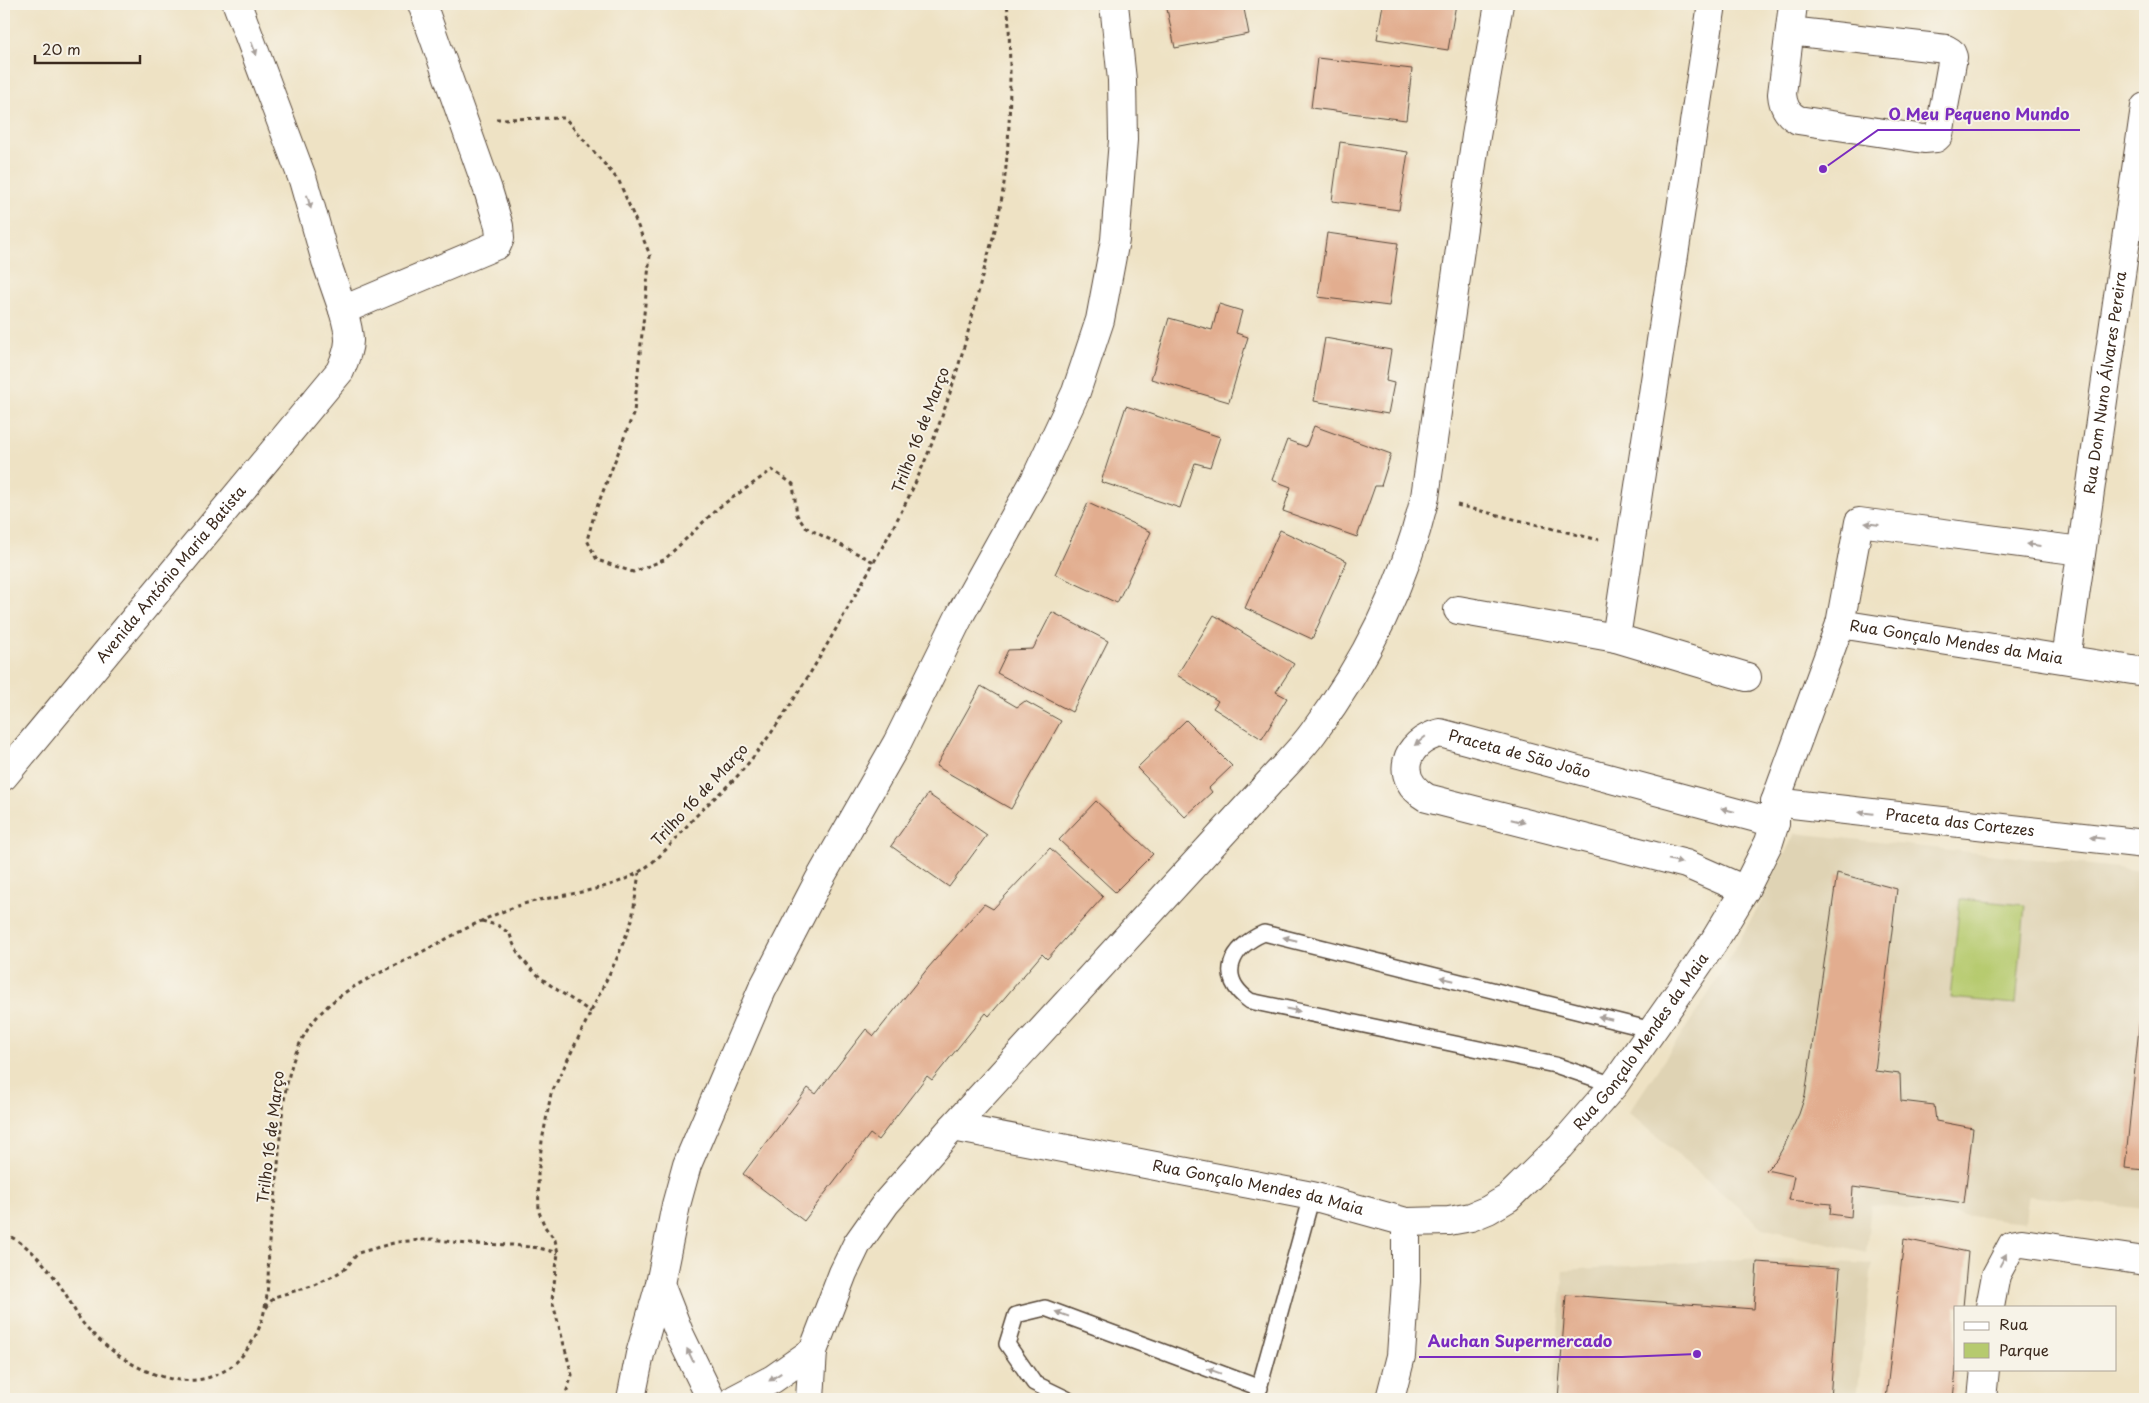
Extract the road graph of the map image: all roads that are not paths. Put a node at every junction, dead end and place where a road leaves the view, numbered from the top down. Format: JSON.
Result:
{"nodes":[{"id":1,"x":237,"y":4,"type":"edge"},
{"id":2,"x":422,"y":4,"type":"edge"},
{"id":3,"x":1114,"y":4,"type":"edge"},
{"id":4,"x":1499,"y":4,"type":"edge"},
{"id":5,"x":1712,"y":4,"type":"edge"},
{"id":6,"x":1793,"y":4,"type":"edge"},
{"id":7,"x":1790,"y":31,"type":"junction"},
{"id":8,"x":2145,"y":107,"type":"edge"},
{"id":9,"x":343,"y":310,"type":"junction"},
{"id":10,"x":2081,"y":551,"type":"junction"},
{"id":11,"x":1458,"y":610,"type":"dead end"},
{"id":12,"x":1840,"y":624,"type":"junction"},
{"id":13,"x":1616,"y":638,"type":"junction"},
{"id":14,"x":2066,"y":659,"type":"junction"},
{"id":15,"x":2145,"y":672,"type":"edge"},
{"id":16,"x":1748,"y":677,"type":"dead end"},
{"id":17,"x":4,"y":776,"type":"edge"},
{"id":18,"x":1775,"y":813,"type":"junction"},
{"id":19,"x":2145,"y":844,"type":"edge"},
{"id":20,"x":1744,"y":890,"type":"junction"},
{"id":21,"x":1652,"y":1030,"type":"junction"},
{"id":22,"x":1614,"y":1085,"type":"junction"},
{"id":23,"x":953,"y":1127,"type":"junction"},
{"id":24,"x":1312,"y":1196,"type":"junction"},
{"id":25,"x":1406,"y":1222,"type":"junction"},
{"id":26,"x":2145,"y":1261,"type":"edge"},
{"id":27,"x":660,"y":1284,"type":"junction"},
{"id":28,"x":1990,"y":1306,"type":"edge"},
{"id":29,"x":813,"y":1351,"type":"junction"},
{"id":30,"x":1985,"y":1370,"type":"edge"},
{"id":31,"x":1258,"y":1394,"type":"edge"},
{"id":32,"x":631,"y":1399,"type":"edge"},
{"id":33,"x":711,"y":1399,"type":"edge"},
{"id":34,"x":735,"y":1399,"type":"edge"},
{"id":35,"x":810,"y":1399,"type":"edge"},
{"id":36,"x":1067,"y":1399,"type":"edge"},
{"id":37,"x":1390,"y":1399,"type":"edge"},
{"id":38,"x":1982,"y":1399,"type":"edge"}],
"edges":[{"from":1,"to":9,"type":"street","name":"Avenida António Maria Batista","one_way":true},
{"from":2,"to":9,"type":"street"},
{"from":3,"to":27,"type":"street"},
{"from":4,"to":23,"type":"street"},
{"from":5,"to":13,"type":"street"},
{"from":6,"to":7,"type":"street"},
{"from":7,"to":7,"type":"street"},
{"from":8,"to":10,"type":"street","name":"Rua Dom Nuno Álvares Pereira"},
{"from":9,"to":17,"type":"street","name":"Avenida António Maria Batista"},
{"from":10,"to":12,"type":"street","one_way":true},
{"from":10,"to":14,"type":"street","name":"Rua Dom Nuno Álvares Pereira"},
{"from":11,"to":13,"type":"street"},
{"from":12,"to":14,"type":"street","name":"Rua Gonçalo Mendes da Maia"},
{"from":12,"to":18,"type":"street","name":"Rua Gonçalo Mendes da Maia"},
{"from":13,"to":16,"type":"street"},
{"from":14,"to":15,"type":"street","name":"Rua Gonçalo Mendes da Maia"},
{"from":19,"to":18,"type":"street","name":"Praceta das Cortezes","one_way":true},
{"from":18,"to":20,"type":"street","name":"Rua Gonçalo Mendes da Maia"},
{"from":18,"to":20,"type":"street","name":"Praceta de São João","one_way":true},
{"from":20,"to":21,"type":"street","name":"Rua Gonçalo Mendes da Maia"},
{"from":21,"to":22,"type":"street","name":"Rua Gonçalo Mendes da Maia"},
{"from":21,"to":22,"type":"lane","one_way":true},
{"from":22,"to":25,"type":"street","name":"Rua Gonçalo Mendes da Maia"},
{"from":23,"to":24,"type":"street","name":"Rua Gonçalo Mendes da Maia"},
{"from":23,"to":29,"type":"street"},
{"from":24,"to":25,"type":"street","name":"Rua Gonçalo Mendes da Maia"},
{"from":24,"to":31,"type":"lane"},
{"from":25,"to":37,"type":"street"},
{"from":28,"to":26,"type":"street","one_way":true},
{"from":27,"to":32,"type":"street"},
{"from":33,"to":27,"type":"street","one_way":true},
{"from":29,"to":34,"type":"street","one_way":true},
{"from":29,"to":35,"type":"street"},
{"from":30,"to":38,"type":"street"},
{"from":31,"to":36,"type":"lane","one_way":true}]}
